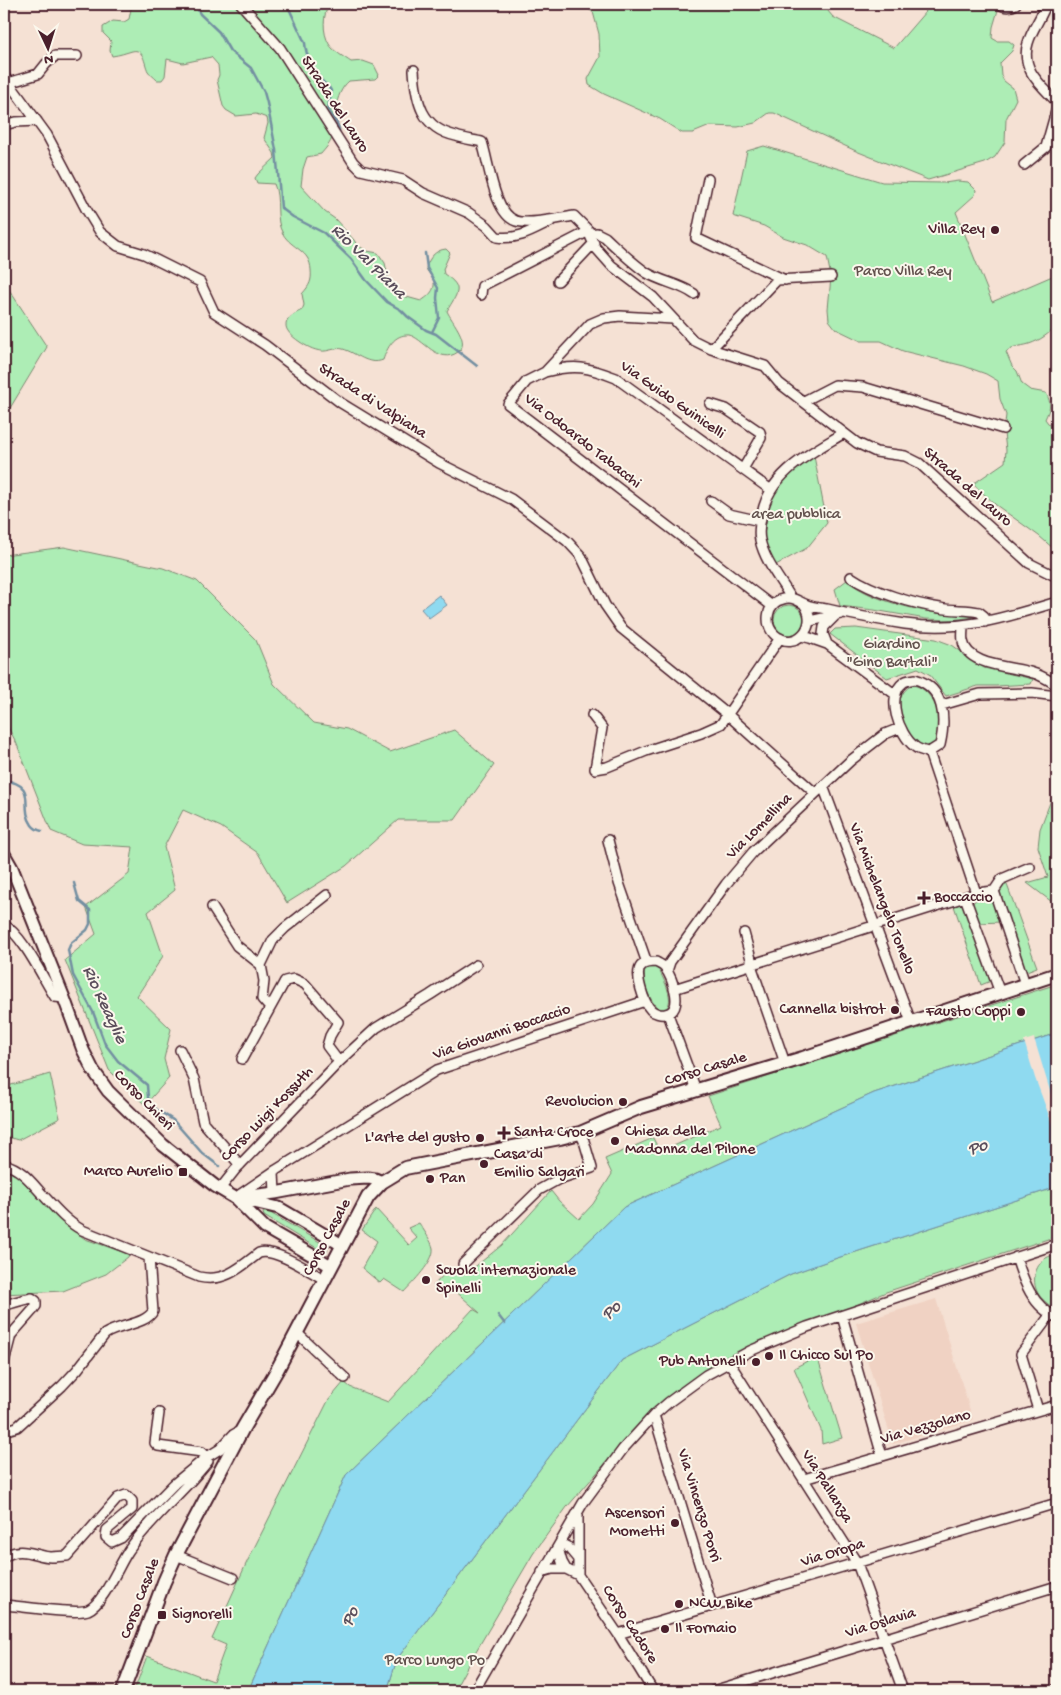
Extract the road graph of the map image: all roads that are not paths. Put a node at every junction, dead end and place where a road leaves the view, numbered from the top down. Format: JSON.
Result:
{"nodes":[{"id":1,"x":241,"y":4,"type":"edge"},
{"id":2,"x":1000,"y":4,"type":"edge"},
{"id":3,"x":1016,"y":4,"type":"edge"},
{"id":4,"x":1046,"y":4,"type":"edge"},
{"id":5,"x":77,"y":56,"type":"dead end"},
{"id":6,"x":414,"y":70,"type":"dead end"},
{"id":7,"x":6,"y":79,"type":"edge"},
{"id":8,"x":1057,"y":102,"type":"edge"},
{"id":9,"x":1057,"y":108,"type":"edge"},
{"id":10,"x":37,"y":121,"type":"junction"},
{"id":11,"x":4,"y":125,"type":"edge"},
{"id":12,"x":1024,"y":165,"type":"dead end"},
{"id":13,"x":708,"y":179,"type":"dead end"},
{"id":14,"x":555,"y":219,"type":"junction"},
{"id":15,"x":591,"y":236,"type":"junction"},
{"id":16,"x":831,"y":277,"type":"dead end"},
{"id":17,"x":785,"y":280,"type":"junction"},
{"id":18,"x":558,"y":281,"type":"dead end"},
{"id":19,"x":694,"y":294,"type":"dead end"},
{"id":20,"x":481,"y":295,"type":"dead end"},
{"id":21,"x":673,"y":319,"type":"junction"},
{"id":22,"x":711,"y":349,"type":"junction"},
{"id":23,"x":545,"y":372,"type":"junction"},
{"id":24,"x":804,"y":401,"type":"junction"},
{"id":25,"x":710,"y":404,"type":"dead end"},
{"id":26,"x":1003,"y":429,"type":"dead end"},
{"id":27,"x":844,"y":433,"type":"junction"},
{"id":28,"x":742,"y":469,"type":"junction"},
{"id":29,"x":771,"y":490,"type":"junction"},
{"id":30,"x":711,"y":501,"type":"dead end"},
{"id":31,"x":760,"y":521,"type":"junction"},
{"id":32,"x":851,"y":577,"type":"dead end"},
{"id":33,"x":1057,"y":578,"type":"edge"},
{"id":34,"x":791,"y":598,"type":"junction"},
{"id":35,"x":1057,"y":602,"type":"edge"},
{"id":36,"x":804,"y":604,"type":"junction"},
{"id":37,"x":772,"y":606,"type":"junction"},
{"id":38,"x":846,"y":614,"type":"junction"},
{"id":39,"x":836,"y":615,"type":"junction"},
{"id":40,"x":985,"y":622,"type":"junction"},
{"id":41,"x":809,"y":624,"type":"junction"},
{"id":42,"x":963,"y":626,"type":"junction"},
{"id":43,"x":801,"y":636,"type":"junction"},
{"id":44,"x":780,"y":638,"type":"junction"},
{"id":45,"x":824,"y":643,"type":"junction"},
{"id":46,"x":1057,"y":685,"type":"edge"},
{"id":47,"x":896,"y":695,"type":"junction"},
{"id":48,"x":1057,"y":696,"type":"edge"},
{"id":49,"x":942,"y":705,"type":"junction"},
{"id":50,"x":727,"y":714,"type":"junction"},
{"id":51,"x":592,"y":715,"type":"dead end"},
{"id":52,"x":900,"y":728,"type":"junction"},
{"id":53,"x":929,"y":752,"type":"junction"},
{"id":54,"x":823,"y":786,"type":"junction"},
{"id":55,"x":815,"y":793,"type":"junction"},
{"id":56,"x":608,"y":840,"type":"dead end"},
{"id":57,"x":4,"y":854,"type":"edge"},
{"id":58,"x":1030,"y":867,"type":"dead end"},
{"id":59,"x":994,"y":891,"type":"junction"},
{"id":60,"x":976,"y":893,"type":"junction"},
{"id":61,"x":327,"y":895,"type":"dead end"},
{"id":62,"x":965,"y":897,"type":"junction"},
{"id":63,"x":212,"y":907,"type":"dead end"},
{"id":64,"x":876,"y":924,"type":"junction"},
{"id":65,"x":4,"y":925,"type":"edge"},
{"id":66,"x":744,"y":933,"type":"dead end"},
{"id":67,"x":647,"y":963,"type":"junction"},
{"id":68,"x":751,"y":964,"type":"junction"},
{"id":69,"x":261,"y":965,"type":"junction"},
{"id":70,"x":476,"y":965,"type":"dead end"},
{"id":71,"x":667,"y":971,"type":"junction"},
{"id":72,"x":1057,"y":974,"type":"edge"},
{"id":73,"x":1025,"y":984,"type":"junction"},
{"id":74,"x":674,"y":989,"type":"junction"},
{"id":75,"x":1000,"y":993,"type":"junction"},
{"id":76,"x":64,"y":998,"type":"junction"},
{"id":77,"x":645,"y":1001,"type":"junction"},
{"id":78,"x":270,"y":1008,"type":"junction"},
{"id":79,"x":668,"y":1014,"type":"junction"},
{"id":80,"x":911,"y":1022,"type":"junction"},
{"id":81,"x":180,"y":1050,"type":"dead end"},
{"id":82,"x":242,"y":1059,"type":"dead end"},
{"id":83,"x":339,"y":1062,"type":"junction"},
{"id":84,"x":785,"y":1063,"type":"junction"},
{"id":85,"x":696,"y":1090,"type":"junction"},
{"id":86,"x":580,"y":1132,"type":"junction"},
{"id":87,"x":4,"y":1164,"type":"edge"},
{"id":88,"x":240,"y":1165,"type":"junction"},
{"id":89,"x":274,"y":1172,"type":"junction"},
{"id":90,"x":382,"y":1182,"type":"junction"},
{"id":91,"x":220,"y":1189,"type":"junction"},
{"id":92,"x":275,"y":1193,"type":"junction"},
{"id":93,"x":235,"y":1198,"type":"junction"},
{"id":94,"x":286,"y":1212,"type":"junction"},
{"id":95,"x":1057,"y":1244,"type":"edge"},
{"id":96,"x":342,"y":1245,"type":"junction"},
{"id":97,"x":1016,"y":1257,"type":"junction"},
{"id":98,"x":149,"y":1258,"type":"junction"},
{"id":99,"x":464,"y":1264,"type":"dead end"},
{"id":100,"x":331,"y":1266,"type":"junction"},
{"id":101,"x":324,"y":1279,"type":"junction"},
{"id":102,"x":4,"y":1306,"type":"edge"},
{"id":103,"x":842,"y":1316,"type":"junction"},
{"id":104,"x":1054,"y":1316,"type":"edge"},
{"id":105,"x":296,"y":1332,"type":"junction"},
{"id":106,"x":4,"y":1362,"type":"edge"},
{"id":107,"x":729,"y":1362,"type":"junction"},
{"id":108,"x":345,"y":1378,"type":"dead end"},
{"id":109,"x":1057,"y":1405,"type":"edge"},
{"id":110,"x":1038,"y":1410,"type":"junction"},
{"id":111,"x":159,"y":1414,"type":"dead end"},
{"id":112,"x":654,"y":1415,"type":"junction"},
{"id":113,"x":4,"y":1425,"type":"edge"},
{"id":114,"x":243,"y":1428,"type":"junction"},
{"id":115,"x":209,"y":1456,"type":"junction"},
{"id":116,"x":882,"y":1456,"type":"junction"},
{"id":117,"x":804,"y":1479,"type":"junction"},
{"id":118,"x":1057,"y":1503,"type":"edge"},
{"id":119,"x":578,"y":1512,"type":"junction"},
{"id":120,"x":559,"y":1546,"type":"junction"},
{"id":121,"x":176,"y":1555,"type":"junction"},
{"id":122,"x":4,"y":1557,"type":"edge"},
{"id":123,"x":578,"y":1558,"type":"junction"},
{"id":124,"x":856,"y":1563,"type":"junction"},
{"id":125,"x":566,"y":1569,"type":"junction"},
{"id":126,"x":542,"y":1572,"type":"junction"},
{"id":127,"x":578,"y":1575,"type":"junction"},
{"id":128,"x":233,"y":1578,"type":"dead end"},
{"id":129,"x":1057,"y":1586,"type":"edge"},
{"id":130,"x":4,"y":1605,"type":"edge"},
{"id":131,"x":712,"y":1606,"type":"junction"},
{"id":132,"x":618,"y":1634,"type":"junction"},
{"id":133,"x":884,"y":1638,"type":"junction"},
{"id":134,"x":122,"y":1691,"type":"edge"},
{"id":135,"x":474,"y":1691,"type":"edge"},
{"id":136,"x":653,"y":1691,"type":"edge"},
{"id":137,"x":713,"y":1691,"type":"edge"},
{"id":138,"x":903,"y":1691,"type":"edge"}],
"edges":[{"from":1,"to":14,"type":"street","name":"Strada del Lauro"},
{"from":2,"to":3,"type":"street"},
{"from":4,"to":8,"type":"street"},
{"from":5,"to":7,"type":"street"},
{"from":6,"to":14,"type":"street","name":"Strada del Lauro"},
{"from":7,"to":10,"type":"street","name":"Strada di Valpiana"},
{"from":9,"to":12,"type":"street"},
{"from":10,"to":11,"type":"street"},
{"from":10,"to":50,"type":"street","name":"Strada di Valpiana"},
{"from":13,"to":17,"type":"street"},
{"from":14,"to":15,"type":"street","name":"Strada del Lauro"},
{"from":15,"to":18,"type":"street"},
{"from":15,"to":19,"type":"street","name":"Strada del Lauro"},
{"from":15,"to":20,"type":"street"},
{"from":15,"to":21,"type":"street","name":"Strada del Lauro"},
{"from":16,"to":17,"type":"street"},
{"from":17,"to":22,"type":"street"},
{"from":21,"to":22,"type":"street","name":"Strada del Lauro"},
{"from":21,"to":23,"type":"street","name":"Via Odoardo Tabacchi"},
{"from":22,"to":24,"type":"street","name":"Strada del Lauro"},
{"from":23,"to":28,"type":"street","name":"Via Guido Guinicelli"},
{"from":23,"to":37,"type":"street","name":"Via Odoardo Tabacchi"},
{"from":24,"to":26,"type":"street"},
{"from":24,"to":27,"type":"street","name":"Strada del Lauro"},
{"from":25,"to":28,"type":"street"},
{"from":27,"to":29,"type":"street"},
{"from":27,"to":33,"type":"street","name":"Strada del Lauro"},
{"from":28,"to":29,"type":"street","name":"Via Guido Guinicelli"},
{"from":29,"to":31,"type":"street"},
{"from":30,"to":31,"type":"street"},
{"from":31,"to":34,"type":"street"},
{"from":32,"to":40,"type":"street"},
{"from":34,"to":36,"type":"street"},
{"from":34,"to":37,"type":"street"},
{"from":35,"to":40,"type":"street"},
{"from":36,"to":38,"type":"street"},
{"from":36,"to":41,"type":"street"},
{"from":37,"to":44,"type":"street"},
{"from":38,"to":39,"type":"street"},
{"from":38,"to":42,"type":"street"},
{"from":39,"to":41,"type":"street"},
{"from":39,"to":45,"type":"street"},
{"from":40,"to":42,"type":"street"},
{"from":41,"to":43,"type":"street"},
{"from":41,"to":45,"type":"street"},
{"from":42,"to":46,"type":"street"},
{"from":43,"to":44,"type":"street"},
{"from":43,"to":45,"type":"street"},
{"from":44,"to":50,"type":"street"},
{"from":45,"to":47,"type":"street"},
{"from":47,"to":49,"type":"street"},
{"from":47,"to":52,"type":"street"},
{"from":48,"to":49,"type":"street"},
{"from":49,"to":53,"type":"street"},
{"from":50,"to":51,"type":"street"},
{"from":50,"to":55,"type":"street"},
{"from":52,"to":53,"type":"street"},
{"from":52,"to":54,"type":"street","name":"Via Lomellina"},
{"from":53,"to":60,"type":"street"},
{"from":54,"to":55,"type":"street","name":"Via Lomellina"},
{"from":54,"to":64,"type":"street","name":"Via Michelangelo Tonello"},
{"from":55,"to":71,"type":"street","name":"Via Lomellina"},
{"from":56,"to":67,"type":"street"},
{"from":57,"to":76,"type":"main road","name":"Corso Chieri"},
{"from":58,"to":59,"type":"street"},
{"from":59,"to":60,"type":"street"},
{"from":59,"to":73,"type":"street"},
{"from":60,"to":62,"type":"street"},
{"from":61,"to":69,"type":"street"},
{"from":62,"to":64,"type":"street"},
{"from":62,"to":75,"type":"street"},
{"from":63,"to":69,"type":"street"},
{"from":64,"to":68,"type":"street"},
{"from":64,"to":80,"type":"street","name":"Via Michelangelo Tonello"},
{"from":65,"to":76,"type":"street","name":"Corso Chieri"},
{"from":66,"to":68,"type":"street"},
{"from":67,"to":71,"type":"street"},
{"from":67,"to":77,"type":"street"},
{"from":68,"to":74,"type":"street"},
{"from":68,"to":84,"type":"street"},
{"from":69,"to":78,"type":"street"},
{"from":70,"to":83,"type":"street","name":"Corso Luigi Kossuth"},
{"from":71,"to":74,"type":"street"},
{"from":72,"to":73,"type":"main road","name":"Corso Casale"},
{"from":73,"to":75,"type":"main road","name":"Corso Casale"},
{"from":74,"to":79,"type":"street"},
{"from":75,"to":80,"type":"main road","name":"Corso Casale"},
{"from":76,"to":91,"type":"main road","name":"Corso Chieri"},
{"from":77,"to":79,"type":"street"},
{"from":77,"to":89,"type":"street","name":"Via Giovanni Boccaccio"},
{"from":78,"to":82,"type":"street"},
{"from":78,"to":83,"type":"street"},
{"from":79,"to":85,"type":"street"},
{"from":80,"to":84,"type":"main road","name":"Corso Casale"},
{"from":81,"to":88,"type":"street"},
{"from":83,"to":88,"type":"street","name":"Corso Luigi Kossuth"},
{"from":84,"to":85,"type":"main road","name":"Corso Casale"},
{"from":85,"to":86,"type":"main road","name":"Corso Casale"},
{"from":86,"to":90,"type":"main road","name":"Corso Casale"},
{"from":86,"to":99,"type":"street"},
{"from":87,"to":98,"type":"street"},
{"from":88,"to":91,"type":"street","name":"Corso Luigi Kossuth"},
{"from":89,"to":92,"type":"street"},
{"from":89,"to":93,"type":"street","name":"Via Giovanni Boccaccio"},
{"from":90,"to":92,"type":"main road"},
{"from":90,"to":96,"type":"main road","name":"Corso Casale"},
{"from":91,"to":93,"type":"main road","name":"Corso Chieri"},
{"from":92,"to":93,"type":"main road"},
{"from":92,"to":94,"type":"main road"},
{"from":93,"to":94,"type":"main road"},
{"from":93,"to":100,"type":"main road"},
{"from":94,"to":96,"type":"main road"},
{"from":95,"to":97,"type":"street"},
{"from":96,"to":100,"type":"main road","name":"Corso Casale"},
{"from":97,"to":103,"type":"street"},
{"from":97,"to":104,"type":"street"},
{"from":98,"to":101,"type":"street"},
{"from":98,"to":113,"type":"street"},
{"from":100,"to":101,"type":"main road","name":"Corso Casale"},
{"from":101,"to":105,"type":"main road","name":"Corso Casale"},
{"from":102,"to":106,"type":"street"},
{"from":103,"to":107,"type":"street"},
{"from":103,"to":116,"type":"street"},
{"from":104,"to":110,"type":"street"},
{"from":105,"to":108,"type":"street"},
{"from":105,"to":114,"type":"main road","name":"Corso Casale"},
{"from":107,"to":112,"type":"street"},
{"from":107,"to":117,"type":"street","name":"Via Pallanza"},
{"from":109,"to":110,"type":"street","name":"Via Vezzolano"},
{"from":110,"to":116,"type":"street","name":"Via Vezzolano"},
{"from":111,"to":115,"type":"street"},
{"from":112,"to":119,"type":"street"},
{"from":112,"to":131,"type":"street","name":"Via Vincenzo Porri"},
{"from":114,"to":115,"type":"street"},
{"from":114,"to":121,"type":"main road","name":"Corso Casale"},
{"from":115,"to":122,"type":"street"},
{"from":115,"to":130,"type":"street"},
{"from":116,"to":117,"type":"street","name":"Via Vezzolano"},
{"from":117,"to":124,"type":"street","name":"Via Pallanza"},
{"from":118,"to":124,"type":"street","name":"Via Oropa"},
{"from":119,"to":120,"type":"street"},
{"from":119,"to":123,"type":"street"},
{"from":120,"to":123,"type":"street"},
{"from":120,"to":125,"type":"street"},
{"from":120,"to":126,"type":"street"},
{"from":121,"to":128,"type":"street"},
{"from":121,"to":134,"type":"main road","name":"Corso Casale"},
{"from":123,"to":127,"type":"street"},
{"from":124,"to":131,"type":"street","name":"Via Oropa"},
{"from":124,"to":133,"type":"street","name":"Via Pallanza"},
{"from":125,"to":126,"type":"street"},
{"from":125,"to":127,"type":"street","name":"Corso Cadore"},
{"from":126,"to":135,"type":"street"},
{"from":127,"to":132,"type":"street","name":"Corso Cadore"},
{"from":129,"to":133,"type":"street","name":"Via Oslavia"},
{"from":131,"to":132,"type":"street","name":"Via Oropa"},
{"from":132,"to":136,"type":"street","name":"Corso Cadore"},
{"from":133,"to":137,"type":"street","name":"Via Oslavia"},
{"from":133,"to":138,"type":"street","name":"Via Pallanza"}]}
